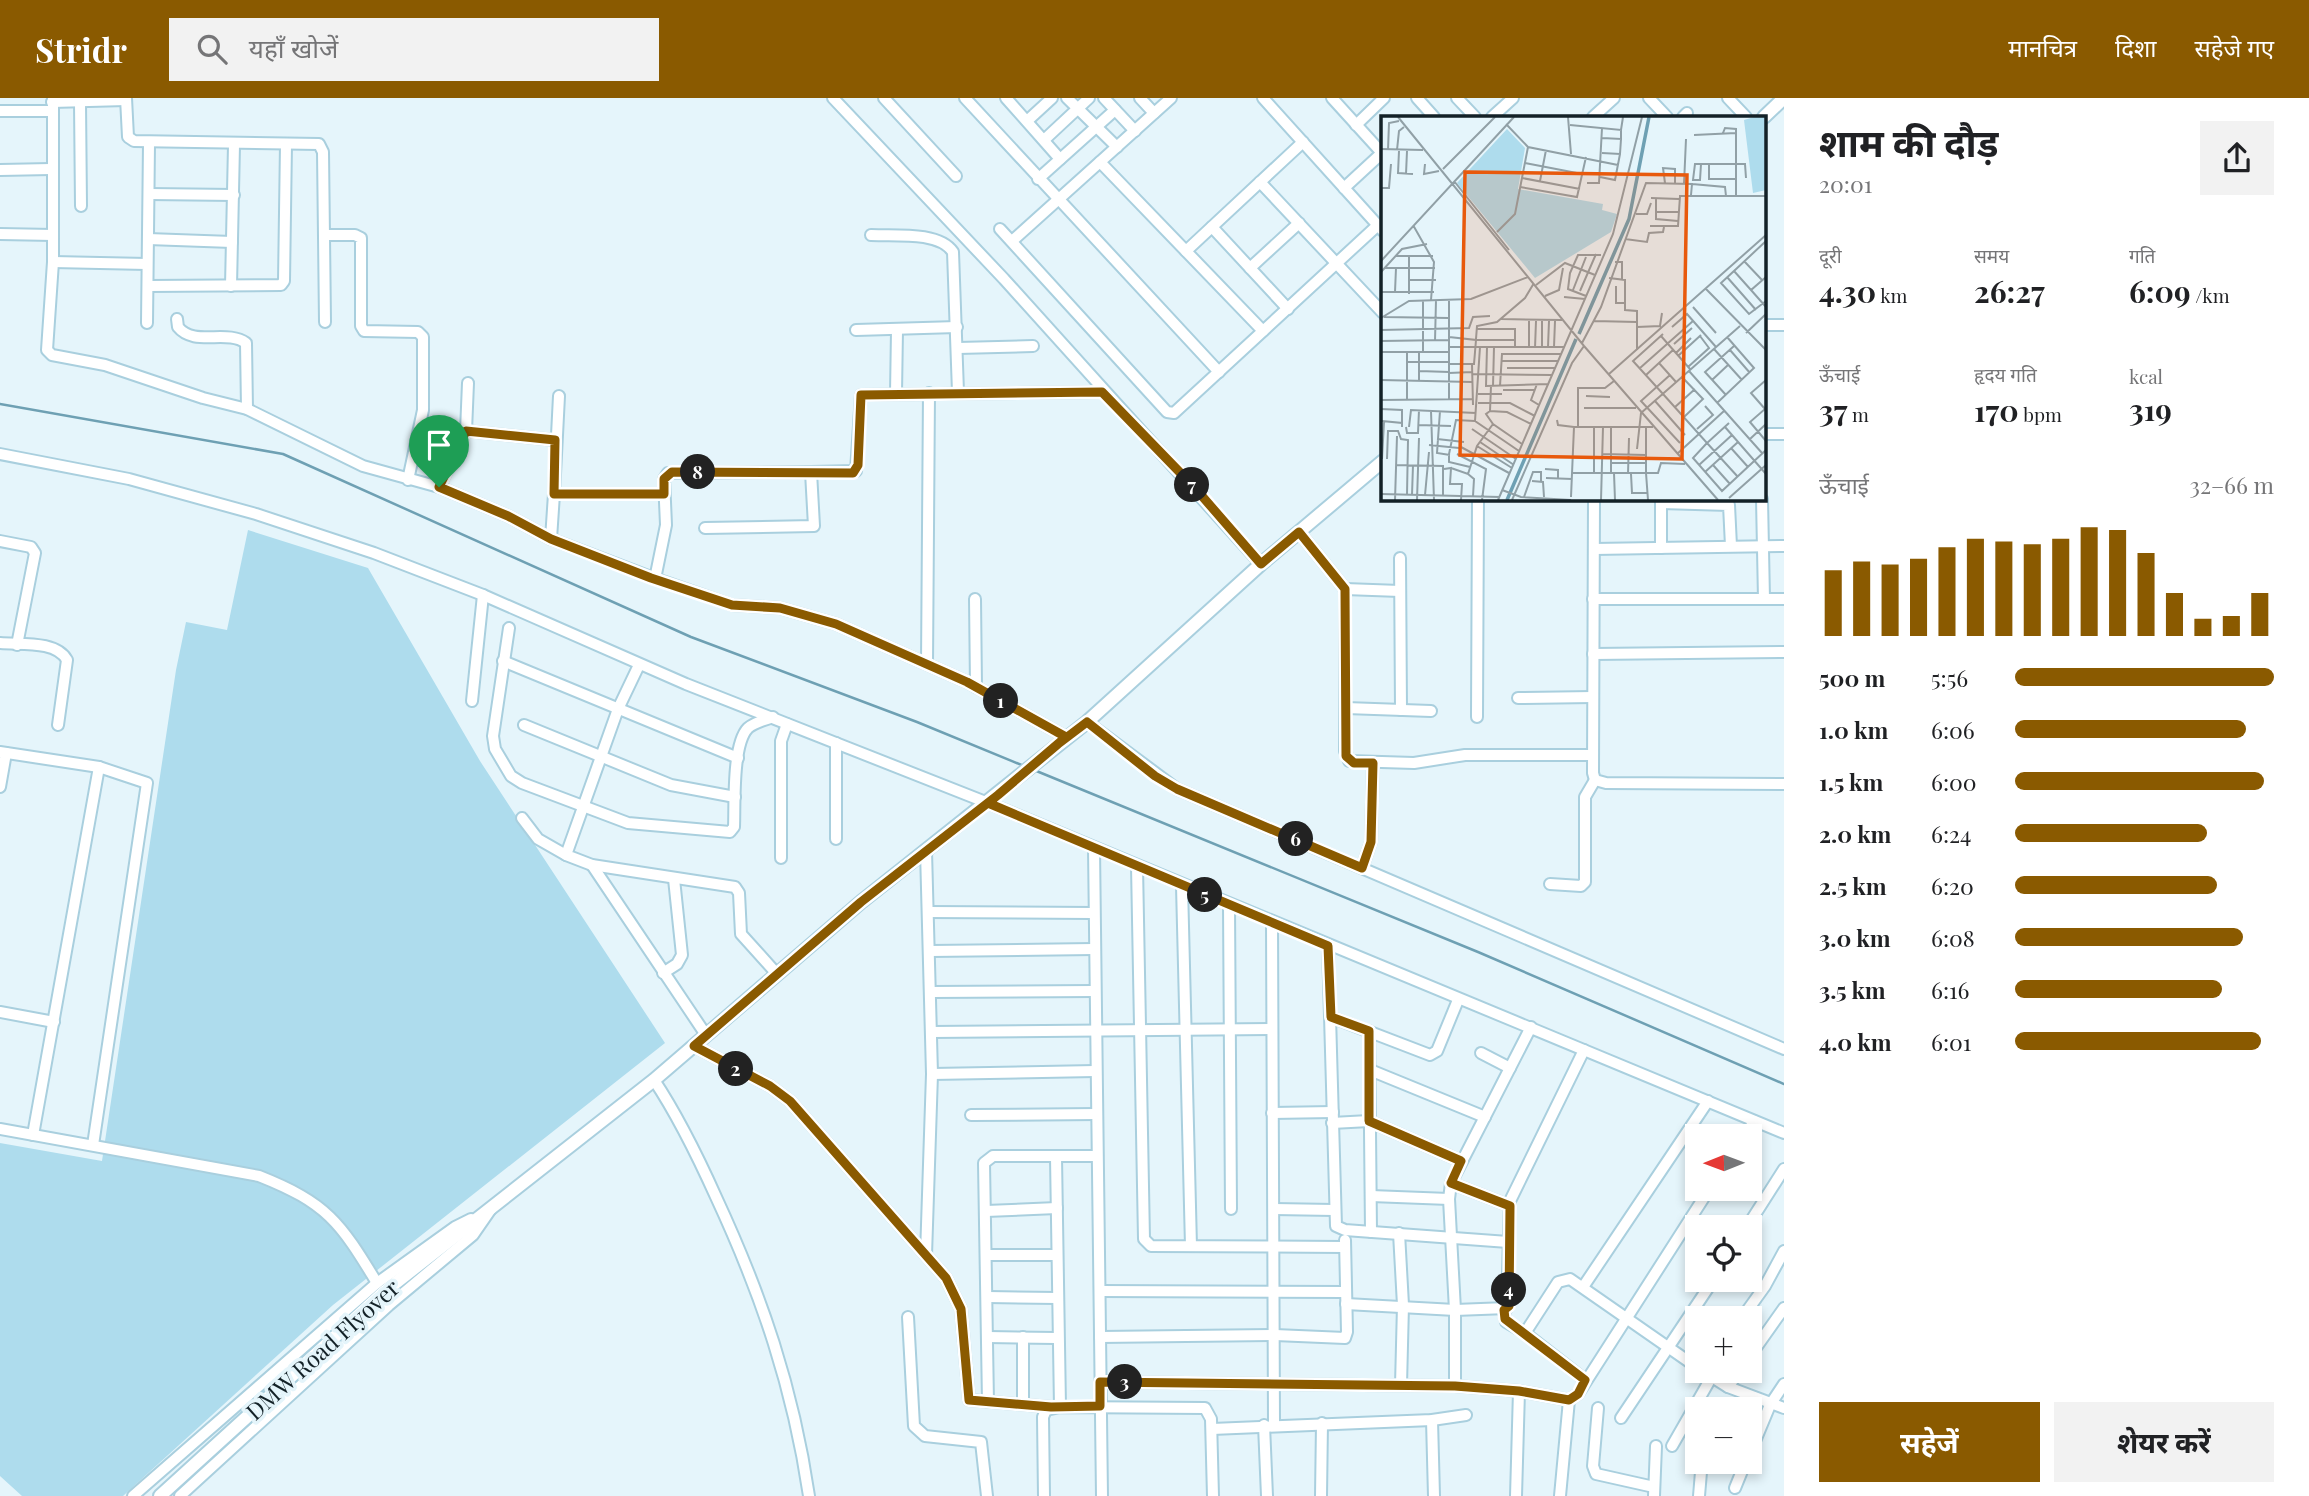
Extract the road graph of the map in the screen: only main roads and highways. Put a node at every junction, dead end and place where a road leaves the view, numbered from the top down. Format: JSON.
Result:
{"nodes":[{"id":1,"x":1784,"y":98,"type":"edge"},
{"id":2,"x":1765,"y":116,"type":"edge"},
{"id":3,"x":1381,"y":463,"type":"edge"},
{"id":4,"x":160,"y":1496,"type":"edge"}],
"edges":[{"from":1,"to":2,"type":"main road"},
{"from":3,"to":4,"type":"main road","name":"DMW Road Flyover"}]}
